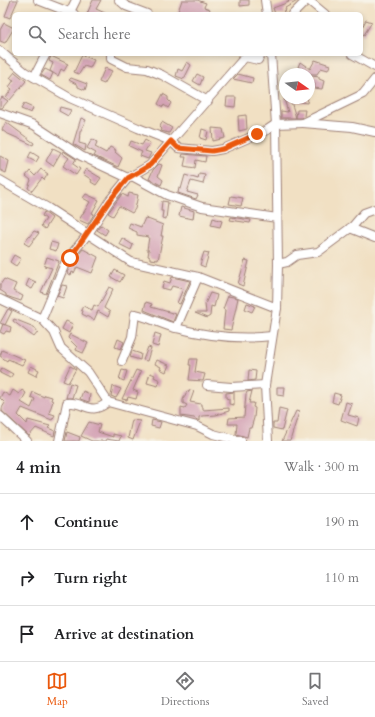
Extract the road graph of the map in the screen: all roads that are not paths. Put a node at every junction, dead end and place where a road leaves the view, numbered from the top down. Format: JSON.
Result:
{"nodes":[{"id":1,"x":38,"y":0,"type":"edge"},
{"id":2,"x":76,"y":0,"type":"edge"},
{"id":3,"x":119,"y":0,"type":"edge"},
{"id":4,"x":265,"y":0,"type":"edge"},
{"id":5,"x":308,"y":0,"type":"edge"},
{"id":6,"x":68,"y":12,"type":"edge"},
{"id":7,"x":71,"y":12,"type":"edge"},
{"id":8,"x":142,"y":12,"type":"edge"},
{"id":9,"x":267,"y":12,"type":"edge"},
{"id":10,"x":295,"y":12,"type":"edge"},
{"id":11,"x":323,"y":12,"type":"edge"},
{"id":12,"x":0,"y":52,"type":"edge"},
{"id":13,"x":45,"y":56,"type":"edge"},
{"id":14,"x":111,"y":56,"type":"edge"},
{"id":15,"x":240,"y":56,"type":"edge"},
{"id":16,"x":244,"y":56,"type":"edge"},
{"id":17,"x":260,"y":56,"type":"edge"},
{"id":18,"x":271,"y":56,"type":"edge"},
{"id":19,"x":356,"y":56,"type":"edge"},
{"id":20,"x":375,"y":67,"type":"edge"},
{"id":21,"x":34,"y":77,"type":"junction"},
{"id":22,"x":375,"y":80,"type":"edge"},
{"id":23,"x":208,"y":101,"type":"junction"},
{"id":24,"x":0,"y":113,"type":"edge"},
{"id":25,"x":303,"y":123,"type":"junction"},
{"id":26,"x":276,"y":124,"type":"junction"},
{"id":27,"x":375,"y":132,"type":"edge"},
{"id":28,"x":171,"y":141,"type":"junction"},
{"id":29,"x":130,"y":177,"type":"junction"},
{"id":30,"x":0,"y":180,"type":"edge"},
{"id":31,"x":375,"y":209,"type":"edge"},
{"id":32,"x":277,"y":218,"type":"junction"},
{"id":33,"x":350,"y":228,"type":"junction"},
{"id":34,"x":88,"y":234,"type":"junction"},
{"id":35,"x":375,"y":238,"type":"edge"},
{"id":36,"x":278,"y":264,"type":"junction"},
{"id":37,"x":198,"y":277,"type":"junction"},
{"id":38,"x":0,"y":299,"type":"edge"},
{"id":39,"x":277,"y":308,"type":"junction"},
{"id":40,"x":42,"y":319,"type":"junction"},
{"id":41,"x":176,"y":328,"type":"junction"},
{"id":42,"x":272,"y":336,"type":"junction"},
{"id":43,"x":122,"y":361,"type":"dead end"},
{"id":44,"x":207,"y":385,"type":"dead end"},
{"id":45,"x":265,"y":385,"type":"junction"},
{"id":46,"x":108,"y":402,"type":"junction"},
{"id":47,"x":0,"y":416,"type":"edge"},
{"id":48,"x":27,"y":441,"type":"edge"},
{"id":49,"x":60,"y":441,"type":"edge"},
{"id":50,"x":241,"y":441,"type":"edge"},
{"id":51,"x":268,"y":441,"type":"edge"}],
"edges":[{"from":1,"to":6,"type":"street"},
{"from":2,"to":7,"type":"street"},
{"from":3,"to":8,"type":"street"},
{"from":4,"to":9,"type":"street"},
{"from":5,"to":10,"type":"street"},
{"from":5,"to":11,"type":"street"},
{"from":12,"to":21,"type":"street"},
{"from":13,"to":21,"type":"street"},
{"from":14,"to":23,"type":"street"},
{"from":15,"to":23,"type":"street"},
{"from":16,"to":17,"type":"street"},
{"from":18,"to":26,"type":"street"},
{"from":19,"to":20,"type":"street"},
{"from":21,"to":28,"type":"street"},
{"from":22,"to":25,"type":"street"},
{"from":23,"to":28,"type":"street"},
{"from":24,"to":29,"type":"street"},
{"from":25,"to":26,"type":"street"},
{"from":25,"to":27,"type":"street"},
{"from":26,"to":28,"type":"street"},
{"from":26,"to":32,"type":"street"},
{"from":28,"to":29,"type":"street"},
{"from":29,"to":32,"type":"street"},
{"from":29,"to":34,"type":"street"},
{"from":30,"to":34,"type":"street"},
{"from":31,"to":33,"type":"street"},
{"from":32,"to":36,"type":"street"},
{"from":33,"to":35,"type":"street"},
{"from":33,"to":36,"type":"street"},
{"from":34,"to":37,"type":"street"},
{"from":34,"to":40,"type":"street"},
{"from":36,"to":39,"type":"street"},
{"from":37,"to":39,"type":"street"},
{"from":37,"to":41,"type":"street"},
{"from":38,"to":40,"type":"street"},
{"from":39,"to":42,"type":"street"},
{"from":40,"to":46,"type":"street"},
{"from":41,"to":42,"type":"street"},
{"from":41,"to":43,"type":"street"},
{"from":42,"to":45,"type":"street"},
{"from":44,"to":45,"type":"street"},
{"from":45,"to":51,"type":"street"},
{"from":46,"to":49,"type":"street"},
{"from":46,"to":50,"type":"street"},
{"from":47,"to":48,"type":"street"}]}
